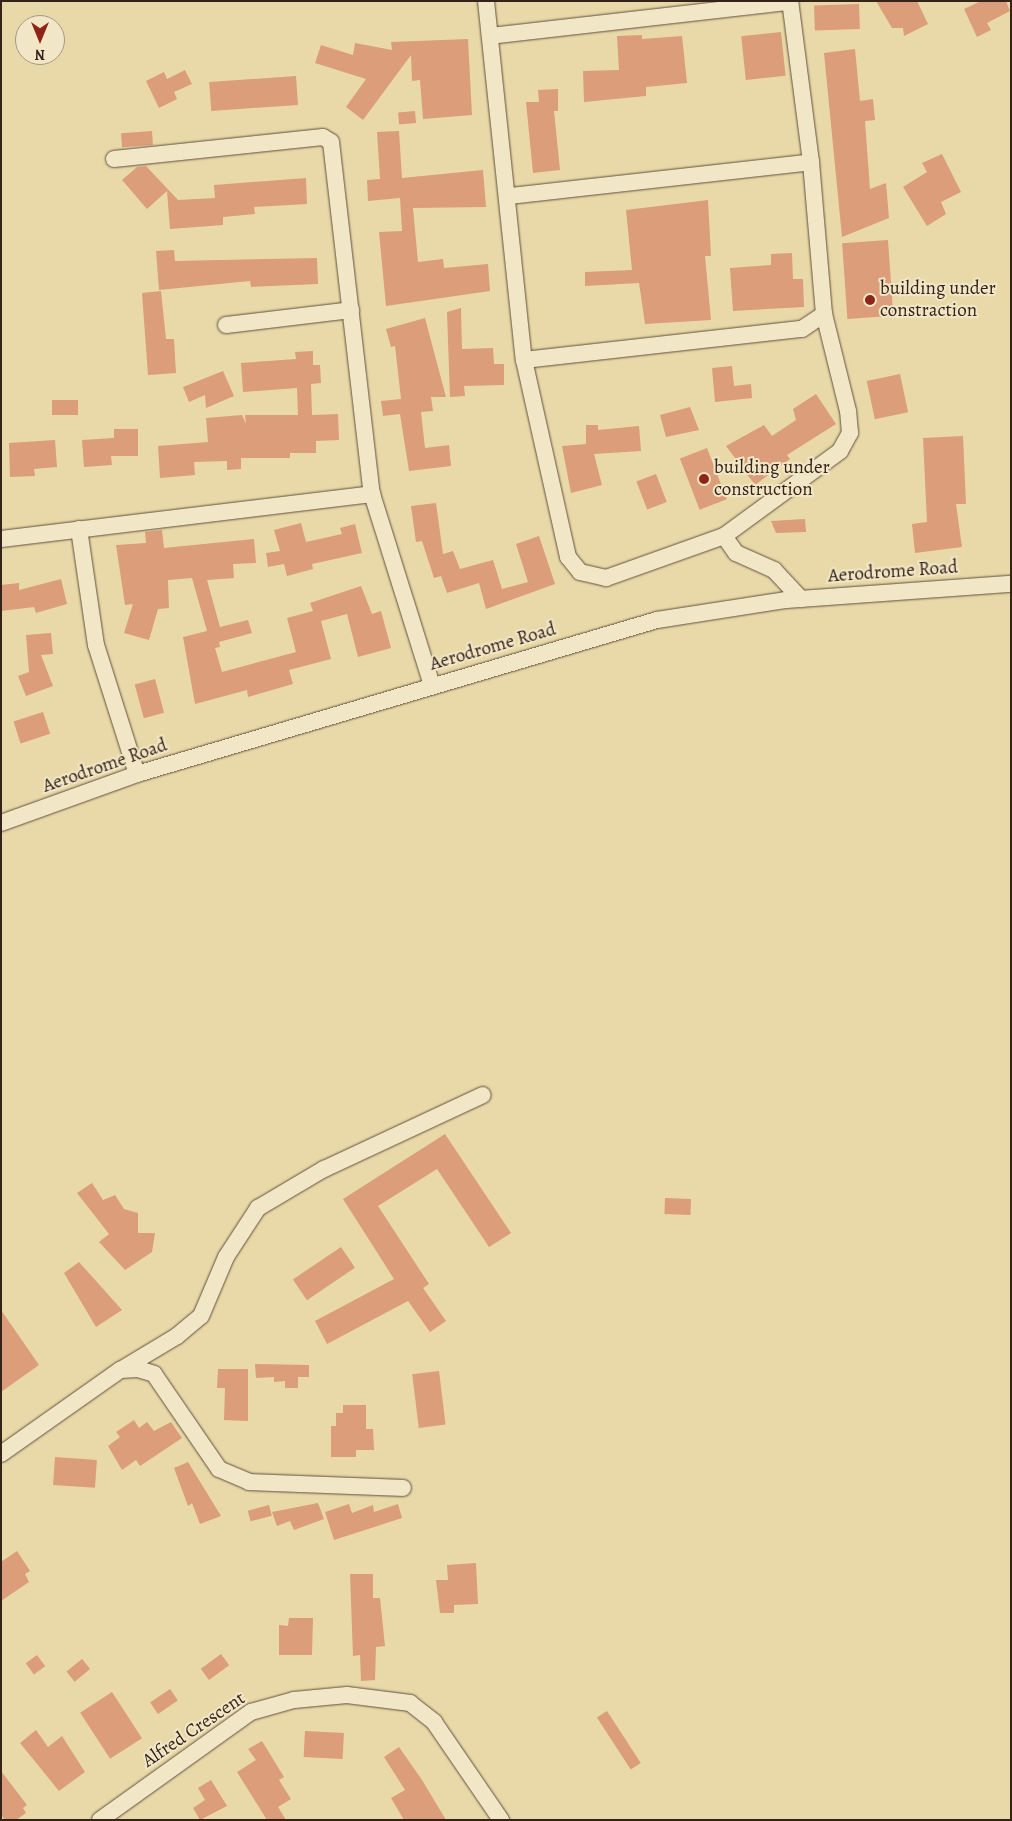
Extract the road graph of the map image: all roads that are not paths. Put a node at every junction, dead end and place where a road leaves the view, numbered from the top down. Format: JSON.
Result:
{"nodes":[{"id":1,"x":486,"y":1,"type":"edge"},
{"id":2,"x":790,"y":2,"type":"edge"},
{"id":3,"x":490,"y":36,"type":"junction"},
{"id":4,"x":114,"y":159,"type":"dead end"},
{"id":5,"x":811,"y":162,"type":"junction"},
{"id":6,"x":510,"y":196,"type":"junction"},
{"id":7,"x":351,"y":310,"type":"junction"},
{"id":8,"x":824,"y":314,"type":"junction"},
{"id":9,"x":226,"y":325,"type":"dead end"},
{"id":10,"x":524,"y":360,"type":"junction"},
{"id":11,"x":372,"y":494,"type":"junction"},
{"id":12,"x":78,"y":530,"type":"junction"},
{"id":13,"x":724,"y":536,"type":"junction"},
{"id":14,"x":1,"y":539,"type":"edge"},
{"id":15,"x":1011,"y":584,"type":"edge"},
{"id":16,"x":801,"y":599,"type":"junction"},
{"id":17,"x":432,"y":686,"type":"junction"},
{"id":18,"x":137,"y":774,"type":"junction"},
{"id":19,"x":1,"y":823,"type":"edge"},
{"id":20,"x":483,"y":1095,"type":"dead end"},
{"id":21,"x":120,"y":1370,"type":"junction"},
{"id":22,"x":1,"y":1454,"type":"edge"},
{"id":23,"x":403,"y":1488,"type":"dead end"},
{"id":24,"x":100,"y":1820,"type":"edge"},
{"id":25,"x":501,"y":1820,"type":"edge"}],
"edges":[{"from":1,"to":3,"type":"street"},
{"from":2,"to":3,"type":"street"},
{"from":2,"to":5,"type":"street"},
{"from":3,"to":6,"type":"street"},
{"from":4,"to":7,"type":"street"},
{"from":5,"to":6,"type":"street"},
{"from":5,"to":8,"type":"street"},
{"from":6,"to":10,"type":"street"},
{"from":7,"to":9,"type":"street"},
{"from":7,"to":11,"type":"street"},
{"from":8,"to":10,"type":"street"},
{"from":8,"to":13,"type":"street"},
{"from":10,"to":13,"type":"street"},
{"from":11,"to":12,"type":"street"},
{"from":11,"to":17,"type":"street"},
{"from":12,"to":14,"type":"street"},
{"from":12,"to":18,"type":"street"},
{"from":13,"to":16,"type":"street"},
{"from":15,"to":16,"type":"street","name":"Aerodrome Road"},
{"from":16,"to":17,"type":"street","name":"Aerodrome Road"},
{"from":17,"to":18,"type":"street","name":"Aerodrome Road"},
{"from":18,"to":19,"type":"street","name":"Aerodrome Road"},
{"from":20,"to":21,"type":"street"},
{"from":21,"to":22,"type":"street"},
{"from":21,"to":23,"type":"street"},
{"from":24,"to":25,"type":"street","name":"Alfred Crescent"}]}
